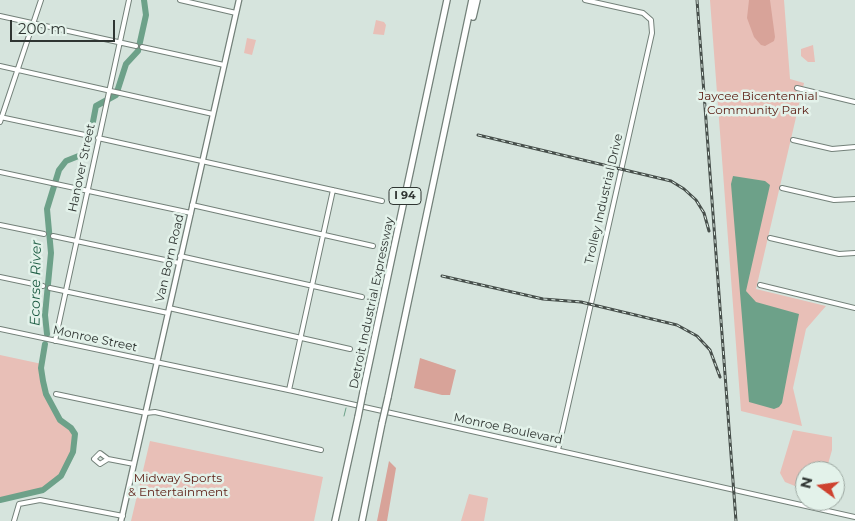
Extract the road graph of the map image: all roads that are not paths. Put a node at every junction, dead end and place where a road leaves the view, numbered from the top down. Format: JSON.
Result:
{"nodes":[{"id":1,"x":41,"y":0,"type":"edge"},
{"id":2,"x":128,"y":0,"type":"edge"},
{"id":3,"x":180,"y":0,"type":"edge"},
{"id":4,"x":239,"y":0,"type":"edge"},
{"id":5,"x":447,"y":0,"type":"edge"},
{"id":6,"x":472,"y":0,"type":"edge"},
{"id":7,"x":477,"y":0,"type":"edge"},
{"id":8,"x":585,"y":0,"type":"edge"},
{"id":9,"x":236,"y":13,"type":"junction"},
{"id":10,"x":0,"y":16,"type":"edge"},
{"id":11,"x":33,"y":23,"type":"junction"},
{"id":12,"x":120,"y":42,"type":"junction"},
{"id":13,"x":136,"y":46,"type":"dead end"},
{"id":14,"x":142,"y":47,"type":"dead end"},
{"id":15,"x":464,"y":47,"type":"junction"},
{"id":16,"x":224,"y":65,"type":"junction"},
{"id":17,"x":0,"y":66,"type":"edge"},
{"id":18,"x":17,"y":70,"type":"junction"},
{"id":19,"x":797,"y":88,"type":"dead end"},
{"id":20,"x":112,"y":91,"type":"junction"},
{"id":21,"x":855,"y":102,"type":"edge"},
{"id":22,"x":213,"y":114,"type":"junction"},
{"id":23,"x":0,"y":119,"type":"edge"},
{"id":24,"x":85,"y":135,"type":"dead end"},
{"id":25,"x":98,"y":138,"type":"junction"},
{"id":26,"x":794,"y":140,"type":"dead end"},
{"id":27,"x":855,"y":147,"type":"edge"},
{"id":28,"x":202,"y":161,"type":"junction"},
{"id":29,"x":0,"y":172,"type":"edge"},
{"id":30,"x":782,"y":188,"type":"dead end"},
{"id":31,"x":333,"y":190,"type":"junction"},
{"id":32,"x":87,"y":191,"type":"junction"},
{"id":33,"x":855,"y":199,"type":"edge"},
{"id":34,"x":382,"y":201,"type":"dead end"},
{"id":35,"x":192,"y":205,"type":"junction"},
{"id":36,"x":191,"y":213,"type":"junction"},
{"id":37,"x":0,"y":224,"type":"edge"},
{"id":38,"x":44,"y":234,"type":"dead end"},
{"id":39,"x":323,"y":235,"type":"junction"},
{"id":40,"x":53,"y":236,"type":"dead end"},
{"id":41,"x":770,"y":238,"type":"dead end"},
{"id":42,"x":76,"y":241,"type":"junction"},
{"id":43,"x":373,"y":246,"type":"dead end"},
{"id":44,"x":855,"y":253,"type":"edge"},
{"id":45,"x":180,"y":256,"type":"junction"},
{"id":46,"x":179,"y":263,"type":"junction"},
{"id":47,"x":0,"y":277,"type":"edge"},
{"id":48,"x":43,"y":286,"type":"dead end"},
{"id":49,"x":312,"y":286,"type":"junction"},
{"id":50,"x":760,"y":286,"type":"dead end"},
{"id":51,"x":50,"y":288,"type":"dead end"},
{"id":52,"x":65,"y":291,"type":"junction"},
{"id":53,"x":362,"y":298,"type":"dead end"},
{"id":54,"x":855,"y":308,"type":"edge"},
{"id":55,"x":168,"y":311,"type":"junction"},
{"id":56,"x":0,"y":329,"type":"edge"},
{"id":57,"x":301,"y":338,"type":"junction"},
{"id":58,"x":52,"y":340,"type":"junction"},
{"id":59,"x":350,"y":349,"type":"dead end"},
{"id":60,"x":157,"y":361,"type":"junction"},
{"id":61,"x":289,"y":390,"type":"junction"},
{"id":62,"x":56,"y":394,"type":"dead end"},
{"id":63,"x":146,"y":413,"type":"junction"},
{"id":64,"x":321,"y":450,"type":"dead end"},
{"id":65,"x":558,"y":450,"type":"junction"},
{"id":66,"x":108,"y":459,"type":"dead end"},
{"id":67,"x":134,"y":464,"type":"junction"},
{"id":68,"x":855,"y":517,"type":"edge"},
{"id":69,"x":122,"y":518,"type":"edge"},
{"id":70,"x":14,"y":521,"type":"edge"},
{"id":71,"x":335,"y":521,"type":"edge"},
{"id":72,"x":362,"y":521,"type":"edge"}],
"edges":[{"from":1,"to":11,"type":"street"},
{"from":2,"to":12,"type":"street","name":"Hanover Street"},
{"from":3,"to":9,"type":"street"},
{"from":4,"to":9,"type":"main road","name":"Van Born Road"},
{"from":5,"to":71,"type":"highway","name":"Detroit Industrial Expressway","number":"I 94","bridge":true},
{"from":6,"to":15,"type":"highway","number":"I 94"},
{"from":7,"to":15,"type":"highway"},
{"from":8,"to":65,"type":"street","name":"Trolley Industrial Drive"},
{"from":9,"to":16,"type":"main road","name":"Van Born Road"},
{"from":10,"to":11,"type":"street"},
{"from":11,"to":12,"type":"street"},
{"from":11,"to":18,"type":"street"},
{"from":12,"to":13,"type":"street"},
{"from":12,"to":20,"type":"street","name":"Hanover Street"},
{"from":14,"to":16,"type":"street"},
{"from":15,"to":72,"type":"highway","number":"I 94","bridge":true},
{"from":16,"to":22,"type":"main road","name":"Van Born Road"},
{"from":17,"to":18,"type":"street"},
{"from":18,"to":20,"type":"street"},
{"from":18,"to":23,"type":"street"},
{"from":19,"to":21,"type":"street"},
{"from":20,"to":22,"type":"street"},
{"from":20,"to":25,"type":"street","name":"Hanover Street"},
{"from":22,"to":28,"type":"main road","name":"Van Born Road"},
{"from":23,"to":24,"type":"street"},
{"from":25,"to":28,"type":"street"},
{"from":25,"to":32,"type":"street","name":"Hanover Street"},
{"from":26,"to":27,"type":"street"},
{"from":28,"to":31,"type":"street"},
{"from":28,"to":35,"type":"main road","name":"Van Born Road"},
{"from":29,"to":32,"type":"street"},
{"from":30,"to":33,"type":"street"},
{"from":31,"to":34,"type":"street"},
{"from":31,"to":39,"type":"street"},
{"from":32,"to":36,"type":"street"},
{"from":32,"to":42,"type":"street","name":"Hanover Street"},
{"from":35,"to":36,"type":"main road","name":"Van Born Road"},
{"from":35,"to":39,"type":"street"},
{"from":36,"to":45,"type":"main road","name":"Van Born Road"},
{"from":37,"to":38,"type":"street"},
{"from":39,"to":43,"type":"street"},
{"from":39,"to":49,"type":"street"},
{"from":40,"to":42,"type":"street"},
{"from":41,"to":44,"type":"street"},
{"from":42,"to":46,"type":"street"},
{"from":42,"to":52,"type":"street","name":"Hanover Street"},
{"from":45,"to":46,"type":"main road","name":"Van Born Road"},
{"from":45,"to":49,"type":"street"},
{"from":46,"to":55,"type":"main road","name":"Van Born Road"},
{"from":47,"to":48,"type":"street"},
{"from":49,"to":53,"type":"street"},
{"from":49,"to":57,"type":"street"},
{"from":50,"to":54,"type":"street"},
{"from":51,"to":52,"type":"street"},
{"from":52,"to":55,"type":"street"},
{"from":52,"to":58,"type":"street","name":"Hanover Street"},
{"from":55,"to":57,"type":"street"},
{"from":55,"to":60,"type":"main road","name":"Van Born Road"},
{"from":56,"to":58,"type":"street","name":"Monroe Street"},
{"from":57,"to":59,"type":"street"},
{"from":57,"to":61,"type":"street"},
{"from":58,"to":60,"type":"street","name":"Monroe Street"},
{"from":60,"to":61,"type":"street","name":"Monroe Boulevard"},
{"from":60,"to":63,"type":"main road","name":"Van Born Road"},
{"from":61,"to":65,"type":"street","name":"Monroe Boulevard"},
{"from":62,"to":63,"type":"street"},
{"from":63,"to":64,"type":"street"},
{"from":63,"to":67,"type":"main road","name":"Van Born Road"},
{"from":65,"to":68,"type":"street","name":"Monroe Boulevard"},
{"from":66,"to":67,"type":"street"},
{"from":67,"to":69,"type":"main road","name":"Van Born Road"},
{"from":69,"to":70,"type":"street"}]}
